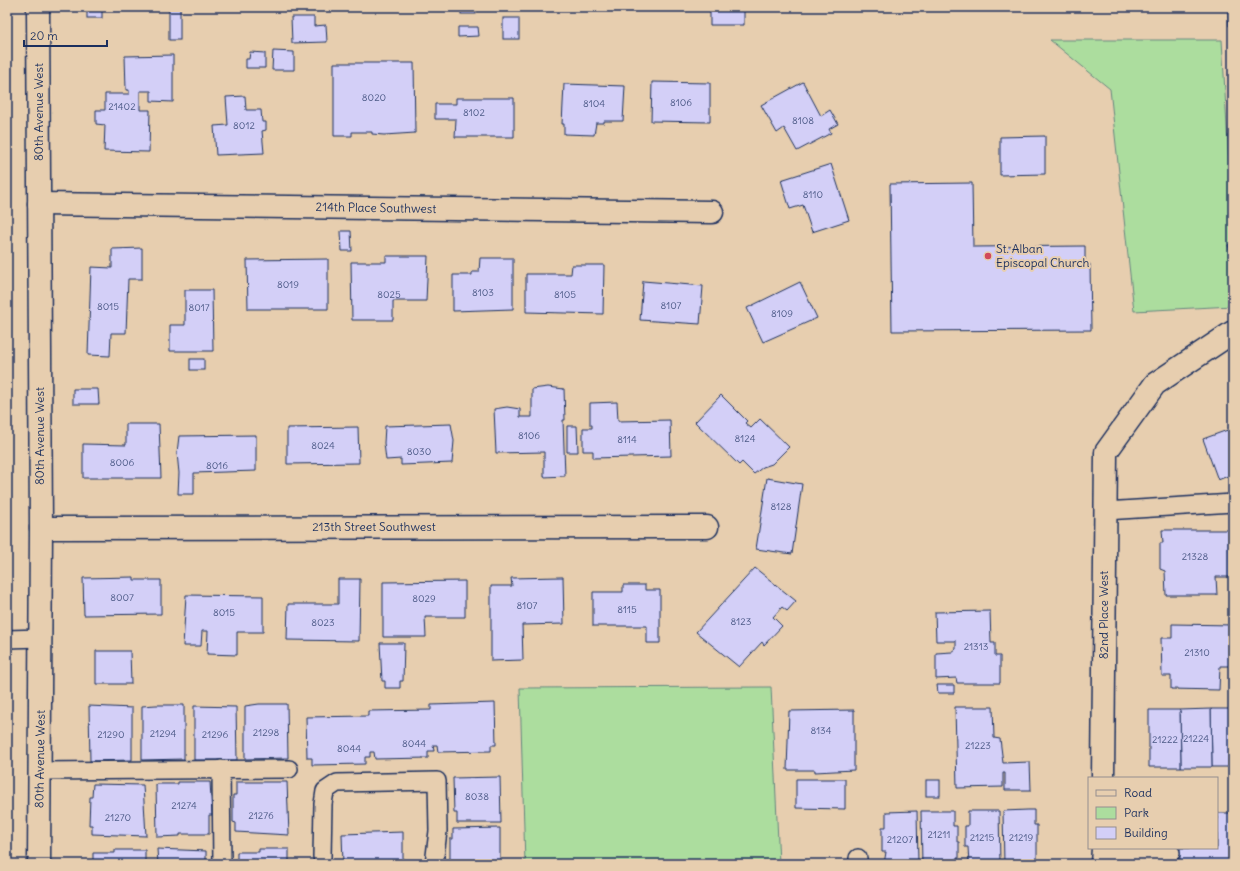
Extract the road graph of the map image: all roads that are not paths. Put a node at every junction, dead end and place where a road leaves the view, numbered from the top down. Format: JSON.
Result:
{"nodes":[{"id":1,"x":38,"y":7,"type":"edge"},
{"id":2,"x":39,"y":204,"type":"junction"},
{"id":3,"x":712,"y":212,"type":"dead end"},
{"id":4,"x":1233,"y":332,"type":"edge"},
{"id":5,"x":1233,"y":504,"type":"edge"},
{"id":6,"x":1105,"y":511,"type":"junction"},
{"id":7,"x":707,"y":527,"type":"dead end"},
{"id":8,"x":41,"y":528,"type":"junction"},
{"id":9,"x":41,"y":638,"type":"junction"},
{"id":10,"x":7,"y":639,"type":"edge"},
{"id":11,"x":221,"y":769,"type":"junction"},
{"id":12,"x":289,"y":769,"type":"dead end"},
{"id":13,"x":40,"y":771,"type":"junction"},
{"id":14,"x":1103,"y":777,"type":"edge"},
{"id":15,"x":1171,"y":853,"type":"dead end"},
{"id":16,"x":1102,"y":855,"type":"edge"},
{"id":17,"x":322,"y":857,"type":"dead end"},
{"id":18,"x":39,"y":864,"type":"edge"},
{"id":19,"x":222,"y":864,"type":"edge"},
{"id":20,"x":434,"y":864,"type":"edge"}],
"edges":[{"from":1,"to":2,"type":"street","name":"80th Avenue West"},
{"from":2,"to":3,"type":"street","name":"214th Place Southwest"},
{"from":2,"to":8,"type":"street","name":"80th Avenue West"},
{"from":4,"to":6,"type":"street","name":"82nd Place West"},
{"from":5,"to":6,"type":"lane"},
{"from":6,"to":14,"type":"street","name":"82nd Place West"},
{"from":7,"to":8,"type":"street","name":"213th Street Southwest"},
{"from":8,"to":9,"type":"street","name":"80th Avenue West"},
{"from":9,"to":10,"type":"lane"},
{"from":9,"to":13,"type":"street","name":"80th Avenue West"},
{"from":11,"to":12,"type":"lane"},
{"from":11,"to":13,"type":"lane"},
{"from":11,"to":19,"type":"lane"},
{"from":13,"to":18,"type":"street","name":"80th Avenue West"},
{"from":15,"to":16,"type":"lane"},
{"from":17,"to":20,"type":"lane"}]}
